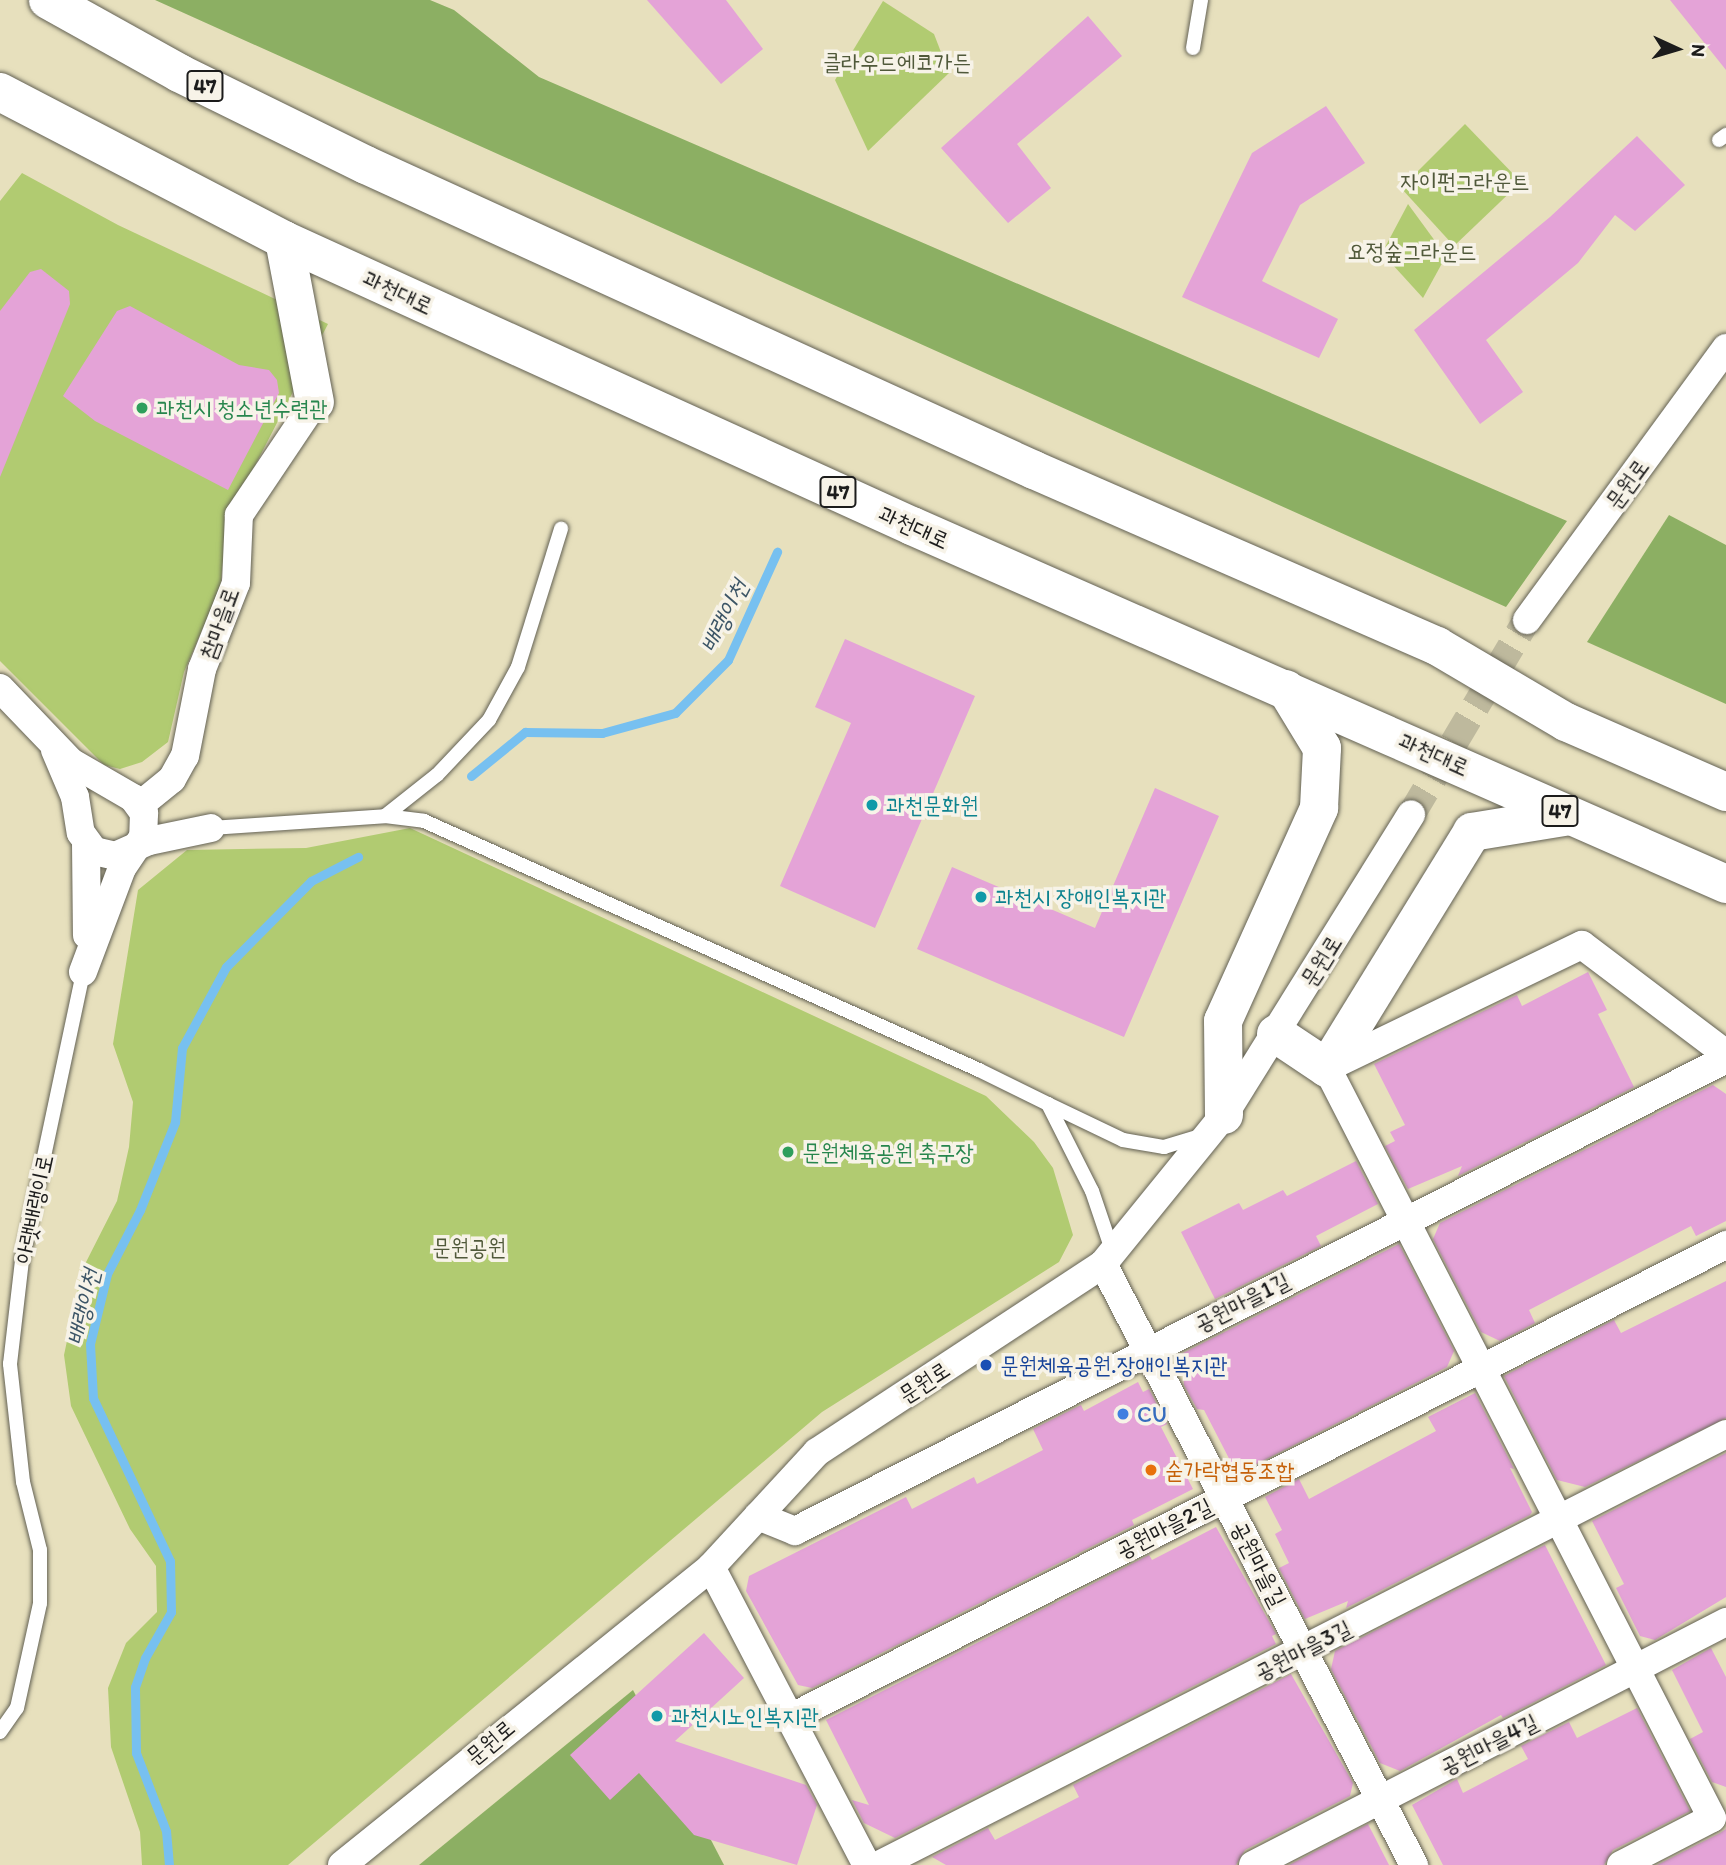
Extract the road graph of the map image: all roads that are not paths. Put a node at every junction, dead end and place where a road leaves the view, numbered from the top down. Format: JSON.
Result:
{"nodes":[{"id":1,"x":48,"y":0,"type":"edge"},
{"id":2,"x":1201,"y":0,"type":"edge"},
{"id":3,"x":1193,"y":48,"type":"dead end"},
{"id":4,"x":0,"y":92,"type":"edge"},
{"id":5,"x":284,"y":240,"type":"junction"},
{"id":6,"x":1726,"y":348,"type":"edge"},
{"id":7,"x":315,"y":401,"type":"joint"},
{"id":8,"x":561,"y":529,"type":"dead end"},
{"id":9,"x":1527,"y":620,"type":"tunnel mouth"},
{"id":10,"x":0,"y":688,"type":"edge"},
{"id":11,"x":1286,"y":689,"type":"junction"},
{"id":12,"x":52,"y":744,"type":"junction"},
{"id":13,"x":116,"y":790,"type":"junction"},
{"id":14,"x":1726,"y":792,"type":"edge"},
{"id":15,"x":142,"y":809,"type":"junction"},
{"id":16,"x":1411,"y":815,"type":"tunnel mouth"},
{"id":17,"x":385,"y":816,"type":"junction"},
{"id":18,"x":1570,"y":816,"type":"junction"},
{"id":19,"x":211,"y":828,"type":"junction"},
{"id":20,"x":83,"y":832,"type":"junction"},
{"id":21,"x":133,"y":849,"type":"junction"},
{"id":22,"x":1726,"y":884,"type":"edge"},
{"id":23,"x":83,"y":972,"type":"junction"},
{"id":24,"x":1276,"y":1034,"type":"junction"},
{"id":25,"x":1726,"y":1056,"type":"edge"},
{"id":26,"x":1327,"y":1068,"type":"junction"},
{"id":27,"x":1048,"y":1104,"type":"junction"},
{"id":28,"x":1215,"y":1125,"type":"junction"},
{"id":29,"x":1406,"y":1217,"type":"junction"},
{"id":30,"x":1726,"y":1245,"type":"edge"},
{"id":31,"x":1108,"y":1258,"type":"junction"},
{"id":32,"x":1149,"y":1350,"type":"junction"},
{"id":33,"x":1483,"y":1371,"type":"junction"},
{"id":34,"x":1726,"y":1434,"type":"edge"},
{"id":35,"x":1224,"y":1497,"type":"junction"},
{"id":36,"x":758,"y":1516,"type":"junction"},
{"id":37,"x":1561,"y":1520,"type":"junction"},
{"id":38,"x":711,"y":1567,"type":"junction"},
{"id":39,"x":1726,"y":1622,"type":"edge"},
{"id":40,"x":1302,"y":1650,"type":"junction"},
{"id":41,"x":1633,"y":1669,"type":"junction"},
{"id":42,"x":790,"y":1718,"type":"junction"},
{"id":43,"x":0,"y":1732,"type":"edge"},
{"id":44,"x":1381,"y":1800,"type":"junction"},
{"id":45,"x":342,"y":1865,"type":"edge"},
{"id":46,"x":867,"y":1865,"type":"edge"},
{"id":47,"x":879,"y":1865,"type":"edge"},
{"id":48,"x":1253,"y":1865,"type":"edge"},
{"id":49,"x":1414,"y":1865,"type":"edge"},
{"id":50,"x":1621,"y":1865,"type":"edge"}],
"edges":[{"from":1,"to":14,"type":"highway","number":"47"},
{"from":2,"to":3,"type":"lane"},
{"from":4,"to":5,"type":"highway","name":"과천대로","number":"47"},
{"from":5,"to":7,"type":"highway"},
{"from":5,"to":11,"type":"highway","name":"과천대로","number":"47"},
{"from":6,"to":9,"type":"street","name":"문원로"},
{"from":7,"to":15,"type":"street","name":"참마을로"},
{"from":8,"to":17,"type":"lane"},
{"from":10,"to":12,"type":"street"},
{"from":11,"to":18,"type":"highway","name":"과천대로","number":"47"},
{"from":11,"to":28,"type":"highway"},
{"from":12,"to":13,"type":"street"},
{"from":12,"to":20,"type":"street"},
{"from":13,"to":15,"type":"street"},
{"from":13,"to":20,"type":"street"},
{"from":15,"to":19,"type":"street"},
{"from":15,"to":21,"type":"street"},
{"from":16,"to":24,"type":"street","name":"문원로"},
{"from":17,"to":19,"type":"lane"},
{"from":17,"to":27,"type":"lane"},
{"from":18,"to":22,"type":"highway","name":"과천대로","number":"47"},
{"from":18,"to":26,"type":"highway"},
{"from":19,"to":21,"type":"street"},
{"from":20,"to":21,"type":"street"},
{"from":20,"to":23,"type":"street"},
{"from":21,"to":23,"type":"street"},
{"from":23,"to":43,"type":"lane","name":"아랫배랭이로"},
{"from":24,"to":26,"type":"highway"},
{"from":24,"to":28,"type":"street","name":"문원로"},
{"from":25,"to":26,"type":"street"},
{"from":25,"to":29,"type":"street","name":"공원마을1길"},
{"from":26,"to":29,"type":"street"},
{"from":27,"to":28,"type":"lane"},
{"from":27,"to":31,"type":"lane"},
{"from":28,"to":31,"type":"street","name":"문원로"},
{"from":29,"to":32,"type":"street","name":"공원마을1길"},
{"from":29,"to":33,"type":"street"},
{"from":30,"to":33,"type":"street","name":"공원마을2길"},
{"from":31,"to":32,"type":"street","name":"공원마을길"},
{"from":31,"to":36,"type":"street","name":"문원로"},
{"from":32,"to":35,"type":"street","name":"공원마을길"},
{"from":32,"to":36,"type":"street","name":"공원마을1길"},
{"from":33,"to":35,"type":"street","name":"공원마을2길"},
{"from":33,"to":37,"type":"street"},
{"from":34,"to":37,"type":"street","name":"공원마을3길"},
{"from":35,"to":40,"type":"street","name":"공원마을길"},
{"from":35,"to":42,"type":"street","name":"공원마을2길"},
{"from":36,"to":38,"type":"street","name":"문원로"},
{"from":37,"to":40,"type":"street","name":"공원마을3길"},
{"from":37,"to":41,"type":"street"},
{"from":38,"to":42,"type":"street"},
{"from":38,"to":45,"type":"street","name":"문원로"},
{"from":39,"to":41,"type":"street","name":"공원마을4길"},
{"from":40,"to":44,"type":"street","name":"공원마을길"},
{"from":40,"to":47,"type":"street","name":"공원마을3길"},
{"from":41,"to":44,"type":"street","name":"공원마을4길"},
{"from":41,"to":50,"type":"street"},
{"from":42,"to":46,"type":"street"},
{"from":44,"to":48,"type":"street","name":"공원마을4길"},
{"from":44,"to":49,"type":"street","name":"공원마을길"}]}
